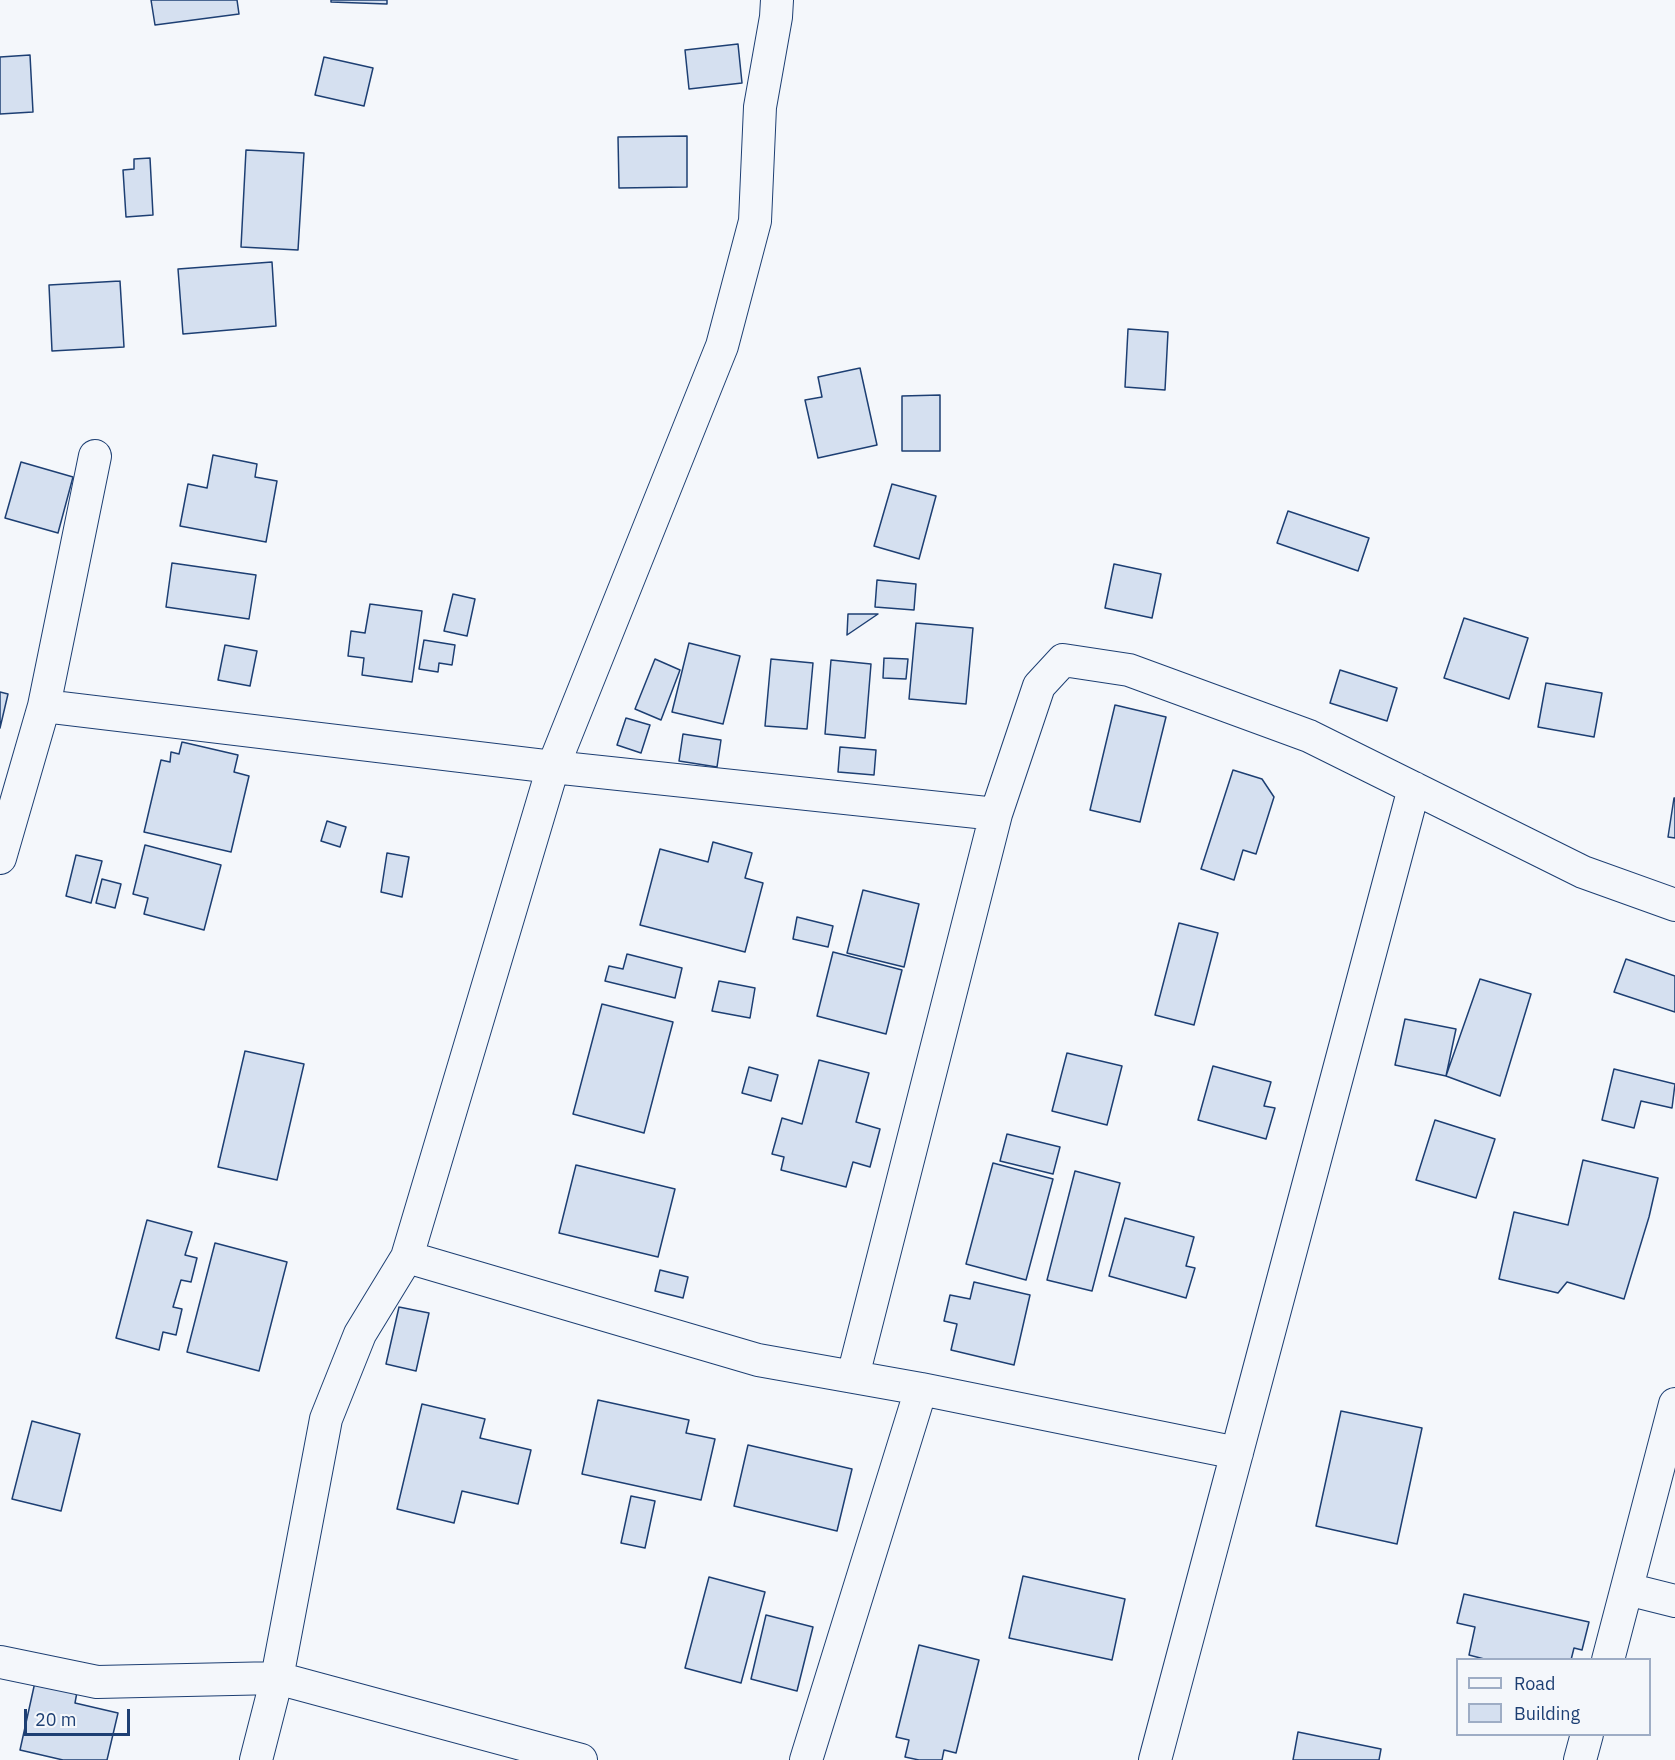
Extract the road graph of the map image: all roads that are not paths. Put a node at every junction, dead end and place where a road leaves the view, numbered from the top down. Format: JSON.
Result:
{"nodes":[{"id":1,"x":777,"y":0,"type":"edge"},
{"id":2,"x":94,"y":456,"type":"dead end"},
{"id":3,"x":44,"y":706,"type":"junction"},
{"id":4,"x":553,"y":767,"type":"junction"},
{"id":5,"x":1414,"y":788,"type":"junction"},
{"id":6,"x":996,"y":814,"type":"junction"},
{"id":7,"x":1,"y":852,"type":"edge"},
{"id":8,"x":1675,"y":905,"type":"edge"},
{"id":9,"x":407,"y":1257,"type":"junction"},
{"id":10,"x":853,"y":1376,"type":"junction"},
{"id":11,"x":921,"y":1389,"type":"junction"},
{"id":12,"x":1675,"y":1404,"type":"edge"},
{"id":13,"x":1237,"y":1453,"type":"junction"},
{"id":14,"x":1627,"y":1589,"type":"junction"},
{"id":15,"x":1675,"y":1601,"type":"edge"},
{"id":16,"x":1608,"y":1658,"type":"edge"},
{"id":17,"x":0,"y":1662,"type":"edge"},
{"id":18,"x":278,"y":1678,"type":"junction"},
{"id":19,"x":1586,"y":1736,"type":"edge"},
{"id":20,"x":256,"y":1760,"type":"edge"},
{"id":21,"x":581,"y":1760,"type":"edge"},
{"id":22,"x":806,"y":1760,"type":"edge"},
{"id":23,"x":1155,"y":1760,"type":"edge"},
{"id":24,"x":1580,"y":1760,"type":"edge"}],
"edges":[{"from":1,"to":4,"type":"street"},
{"from":2,"to":3,"type":"street"},
{"from":3,"to":4,"type":"street"},
{"from":3,"to":7,"type":"street"},
{"from":4,"to":6,"type":"street"},
{"from":4,"to":9,"type":"street"},
{"from":5,"to":6,"type":"street"},
{"from":5,"to":8,"type":"street"},
{"from":5,"to":13,"type":"street"},
{"from":6,"to":10,"type":"street"},
{"from":9,"to":10,"type":"street"},
{"from":9,"to":18,"type":"street"},
{"from":10,"to":11,"type":"street"},
{"from":11,"to":13,"type":"street"},
{"from":11,"to":22,"type":"street"},
{"from":12,"to":14,"type":"street"},
{"from":13,"to":23,"type":"street"},
{"from":14,"to":15,"type":"street"},
{"from":14,"to":16,"type":"street"},
{"from":17,"to":18,"type":"street"},
{"from":18,"to":20,"type":"street"},
{"from":18,"to":21,"type":"street"},
{"from":19,"to":24,"type":"street"}]}
